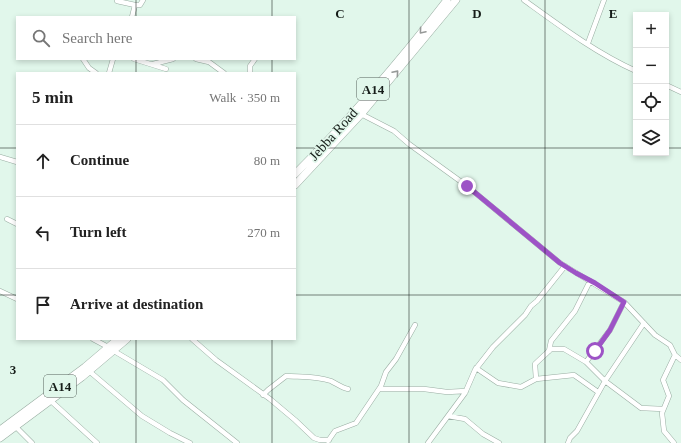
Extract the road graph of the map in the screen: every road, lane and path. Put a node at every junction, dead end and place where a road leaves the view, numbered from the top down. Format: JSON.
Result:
{"nodes":[{"id":1,"x":117,"y":0,"type":"edge"},
{"id":2,"x":144,"y":0,"type":"edge"},
{"id":3,"x":447,"y":0,"type":"edge"},
{"id":4,"x":456,"y":0,"type":"edge"},
{"id":5,"x":524,"y":0,"type":"edge"},
{"id":6,"x":604,"y":0,"type":"edge"},
{"id":7,"x":135,"y":5,"type":"junction"},
{"id":8,"x":132,"y":16,"type":"edge"},
{"id":9,"x":588,"y":43,"type":"junction"},
{"id":10,"x":84,"y":60,"type":"edge"},
{"id":11,"x":113,"y":60,"type":"edge"},
{"id":12,"x":137,"y":60,"type":"edge"},
{"id":13,"x":170,"y":60,"type":"edge"},
{"id":14,"x":201,"y":60,"type":"edge"},
{"id":15,"x":254,"y":60,"type":"edge"},
{"id":16,"x":152,"y":65,"type":"junction"},
{"id":17,"x":166,"y":69,"type":"dead end"},
{"id":18,"x":633,"y":70,"type":"edge"},
{"id":19,"x":95,"y":72,"type":"edge"},
{"id":20,"x":109,"y":72,"type":"edge"},
{"id":21,"x":223,"y":72,"type":"edge"},
{"id":22,"x":250,"y":72,"type":"edge"},
{"id":23,"x":669,"y":86,"type":"edge"},
{"id":24,"x":681,"y":92,"type":"edge"},
{"id":25,"x":361,"y":114,"type":"junction"},
{"id":26,"x":0,"y":157,"type":"edge"},
{"id":27,"x":16,"y":162,"type":"edge"},
{"id":28,"x":296,"y":173,"type":"edge"},
{"id":29,"x":296,"y":184,"type":"edge"},
{"id":30,"x":6,"y":219,"type":"dead end"},
{"id":31,"x":16,"y":224,"type":"edge"},
{"id":32,"x":565,"y":266,"type":"junction"},
{"id":33,"x":590,"y":281,"type":"junction"},
{"id":34,"x":0,"y":291,"type":"edge"},
{"id":35,"x":16,"y":299,"type":"edge"},
{"id":36,"x":624,"y":302,"type":"junction"},
{"id":37,"x":644,"y":323,"type":"junction"},
{"id":38,"x":414,"y":325,"type":"dead end"},
{"id":39,"x":95,"y":340,"type":"edge"},
{"id":40,"x":117,"y":340,"type":"edge"},
{"id":41,"x":126,"y":340,"type":"edge"},
{"id":42,"x":193,"y":340,"type":"edge"},
{"id":43,"x":111,"y":349,"type":"junction"},
{"id":44,"x":549,"y":351,"type":"junction"},
{"id":45,"x":675,"y":355,"type":"junction"},
{"id":46,"x":681,"y":360,"type":"edge"},
{"id":47,"x":586,"y":362,"type":"junction"},
{"id":48,"x":476,"y":368,"type":"junction"},
{"id":49,"x":89,"y":371,"type":"junction"},
{"id":50,"x":536,"y":379,"type":"junction"},
{"id":51,"x":605,"y":381,"type":"junction"},
{"id":52,"x":348,"y":389,"type":"dead end"},
{"id":53,"x":380,"y":389,"type":"junction"},
{"id":54,"x":466,"y":391,"type":"junction"},
{"id":55,"x":598,"y":392,"type":"junction"},
{"id":56,"x":263,"y":394,"type":"junction"},
{"id":57,"x":51,"y":401,"type":"junction"},
{"id":58,"x":663,"y":409,"type":"junction"},
{"id":59,"x":448,"y":416,"type":"junction"},
{"id":60,"x":1,"y":427,"type":"edge"},
{"id":61,"x":16,"y":427,"type":"junction"},
{"id":62,"x":0,"y":438,"type":"edge"},
{"id":63,"x":328,"y":442,"type":"edge"},
{"id":64,"x":32,"y":443,"type":"edge"},
{"id":65,"x":97,"y":443,"type":"edge"},
{"id":66,"x":190,"y":443,"type":"edge"},
{"id":67,"x":237,"y":443,"type":"edge"},
{"id":68,"x":428,"y":443,"type":"edge"},
{"id":69,"x":499,"y":443,"type":"edge"},
{"id":70,"x":568,"y":443,"type":"edge"},
{"id":71,"x":674,"y":443,"type":"edge"}],
"edges":[{"from":1,"to":7,"type":"street"},
{"from":2,"to":7,"type":"street"},
{"from":3,"to":28,"type":"highway","name":"Jebba Road","number":"A14","one_way":true},
{"from":25,"to":4,"type":"highway","one_way":true},
{"from":5,"to":9,"type":"street"},
{"from":6,"to":9,"type":"street"},
{"from":7,"to":8,"type":"street"},
{"from":9,"to":18,"type":"street"},
{"from":10,"to":19,"type":"street"},
{"from":11,"to":20,"type":"street"},
{"from":12,"to":16,"type":"street"},
{"from":13,"to":16,"type":"street"},
{"from":14,"to":21,"type":"street"},
{"from":15,"to":22,"type":"street"},
{"from":16,"to":17,"type":"street"},
{"from":23,"to":24,"type":"street"},
{"from":25,"to":29,"type":"highway"},
{"from":25,"to":32,"type":"street"},
{"from":26,"to":27,"type":"street"},
{"from":30,"to":31,"type":"street"},
{"from":32,"to":33,"type":"street"},
{"from":32,"to":48,"type":"street"},
{"from":33,"to":36,"type":"street"},
{"from":33,"to":44,"type":"street"},
{"from":34,"to":35,"type":"street"},
{"from":36,"to":37,"type":"street"},
{"from":36,"to":47,"type":"street"},
{"from":37,"to":45,"type":"street"},
{"from":37,"to":51,"type":"street"},
{"from":38,"to":53,"type":"street"},
{"from":39,"to":43,"type":"street"},
{"from":40,"to":43,"type":"highway","number":"A14"},
{"from":41,"to":43,"type":"highway"},
{"from":42,"to":56,"type":"street"},
{"from":43,"to":49,"type":"highway"},
{"from":43,"to":60,"type":"highway","number":"A14"},
{"from":43,"to":67,"type":"street"},
{"from":44,"to":47,"type":"street"},
{"from":44,"to":50,"type":"street"},
{"from":45,"to":46,"type":"street"},
{"from":45,"to":58,"type":"street"},
{"from":47,"to":51,"type":"street"},
{"from":48,"to":50,"type":"street"},
{"from":48,"to":54,"type":"street"},
{"from":49,"to":57,"type":"highway"},
{"from":49,"to":66,"type":"street"},
{"from":50,"to":55,"type":"street"},
{"from":51,"to":55,"type":"street"},
{"from":51,"to":58,"type":"street"},
{"from":52,"to":56,"type":"street"},
{"from":53,"to":54,"type":"street"},
{"from":53,"to":63,"type":"street"},
{"from":54,"to":59,"type":"street"},
{"from":55,"to":70,"type":"street"},
{"from":56,"to":63,"type":"street"},
{"from":57,"to":61,"type":"highway"},
{"from":57,"to":65,"type":"street"},
{"from":58,"to":71,"type":"street"},
{"from":59,"to":68,"type":"street"},
{"from":59,"to":69,"type":"street"},
{"from":61,"to":62,"type":"highway"},
{"from":61,"to":64,"type":"street"}]}
